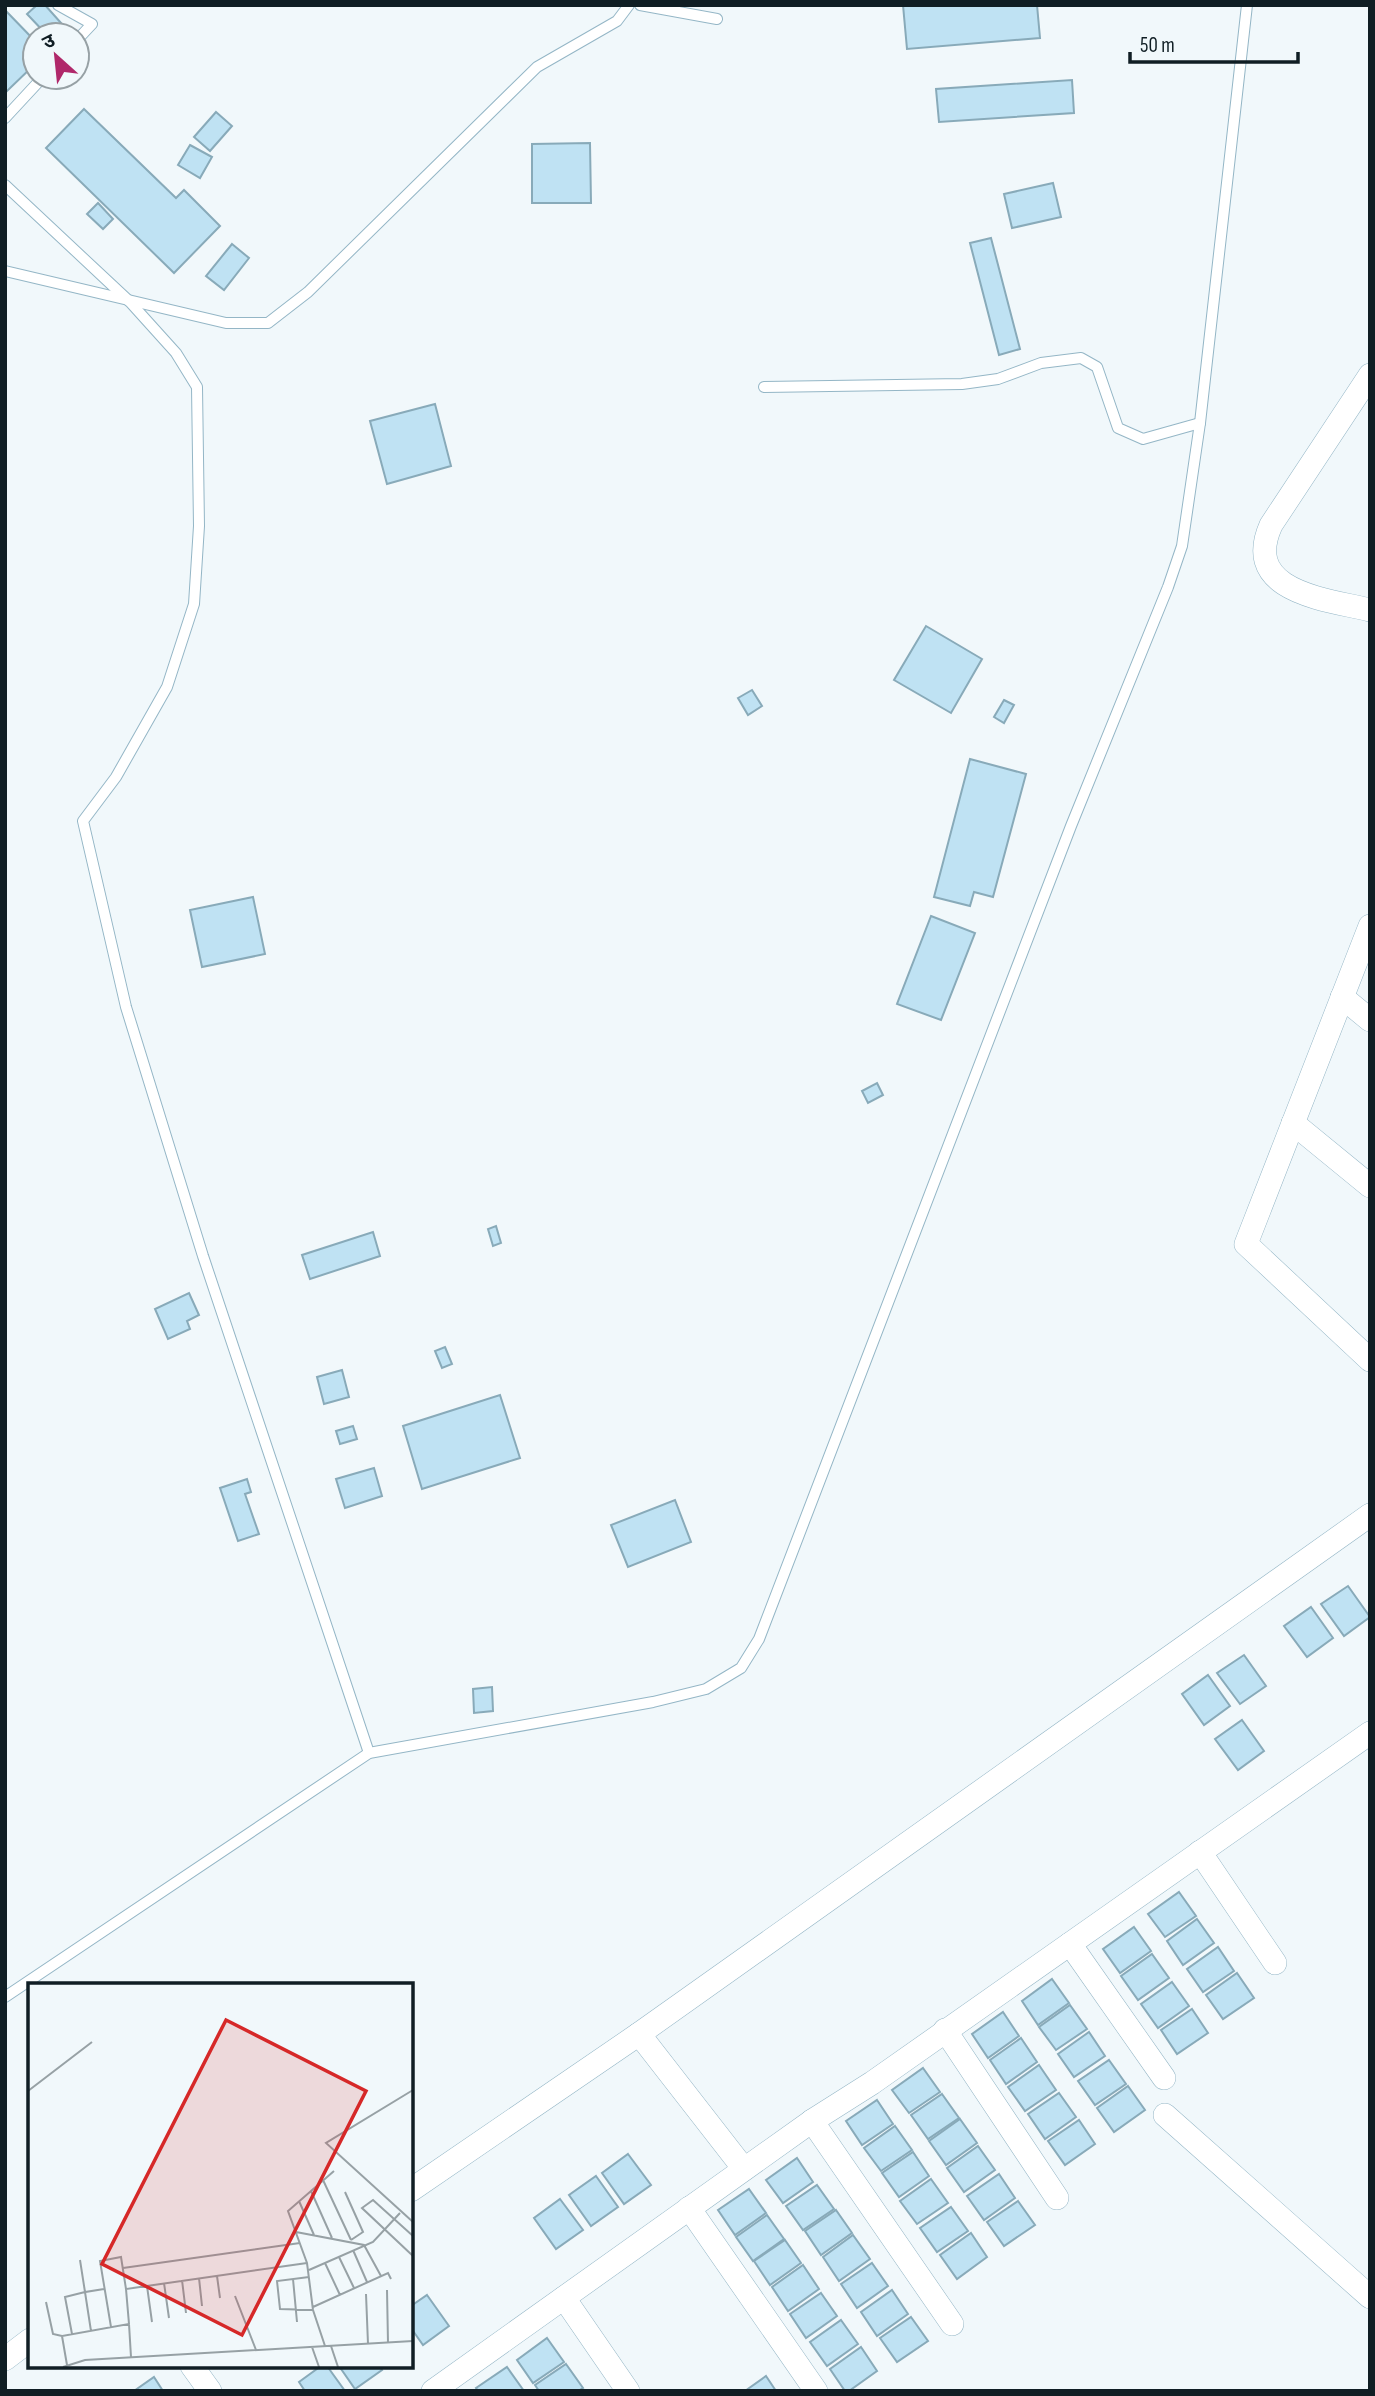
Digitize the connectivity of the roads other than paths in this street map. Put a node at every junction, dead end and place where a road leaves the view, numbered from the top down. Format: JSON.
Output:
{"nodes":[{"id":1,"x":58,"y":5,"type":"edge"},
{"id":2,"x":629,"y":5,"type":"edge"},
{"id":3,"x":640,"y":5,"type":"edge"},
{"id":4,"x":1247,"y":5,"type":"edge"},
{"id":5,"x":717,"y":19,"type":"dead end"},
{"id":6,"x":87,"y":21,"type":"edge"},
{"id":7,"x":30,"y":91,"type":"edge"},
{"id":8,"x":5,"y":118,"type":"edge"},
{"id":9,"x":5,"y":186,"type":"edge"},
{"id":10,"x":5,"y":271,"type":"edge"},
{"id":11,"x":130,"y":302,"type":"junction"},
{"id":12,"x":1370,"y":375,"type":"edge"},
{"id":13,"x":764,"y":387,"type":"dead end"},
{"id":14,"x":1200,"y":424,"type":"junction"},
{"id":15,"x":1370,"y":610,"type":"edge"},
{"id":16,"x":1370,"y":926,"type":"edge"},
{"id":17,"x":1342,"y":998,"type":"junction"},
{"id":18,"x":1370,"y":1020,"type":"edge"},
{"id":19,"x":1293,"y":1123,"type":"junction"},
{"id":20,"x":1370,"y":1185,"type":"edge"},
{"id":21,"x":1370,"y":1360,"type":"edge"},
{"id":22,"x":1370,"y":1515,"type":"edge"},
{"id":23,"x":1370,"y":1733,"type":"edge"},
{"id":24,"x":369,"y":1753,"type":"junction"},
{"id":25,"x":1200,"y":1852,"type":"junction"},
{"id":26,"x":1070,"y":1944,"type":"junction"},
{"id":27,"x":1275,"y":1963,"type":"dead end"},
{"id":28,"x":5,"y":1997,"type":"edge"},
{"id":29,"x":945,"y":2030,"type":"junction"},
{"id":30,"x":639,"y":2034,"type":"junction"},
{"id":31,"x":1164,"y":2078,"type":"dead end"},
{"id":32,"x":1165,"y":2115,"type":"dead end"},
{"id":33,"x":812,"y":2121,"type":"junction"},
{"id":34,"x":744,"y":2169,"type":"junction"},
{"id":35,"x":413,"y":2189,"type":"edge"},
{"id":36,"x":1057,"y":2198,"type":"dead end"},
{"id":37,"x":690,"y":2208,"type":"junction"},
{"id":38,"x":1370,"y":2297,"type":"edge"},
{"id":39,"x":564,"y":2298,"type":"junction"},
{"id":40,"x":952,"y":2323,"type":"dead end"},
{"id":41,"x":28,"y":2342,"type":"edge"},
{"id":42,"x":5,"y":2359,"type":"edge"},
{"id":43,"x":193,"y":2368,"type":"edge"},
{"id":44,"x":438,"y":2389,"type":"edge"},
{"id":45,"x":210,"y":2391,"type":"edge"},
{"id":46,"x":628,"y":2391,"type":"edge"},
{"id":47,"x":816,"y":2391,"type":"edge"}],
"edges":[{"from":1,"to":6,"type":"lane"},
{"from":2,"to":11,"type":"lane"},
{"from":3,"to":5,"type":"lane"},
{"from":4,"to":14,"type":"lane"},
{"from":7,"to":8,"type":"lane"},
{"from":9,"to":11,"type":"lane"},
{"from":10,"to":11,"type":"lane"},
{"from":11,"to":24,"type":"lane"},
{"from":12,"to":15,"type":"street"},
{"from":13,"to":14,"type":"lane"},
{"from":14,"to":24,"type":"lane"},
{"from":16,"to":17,"type":"street"},
{"from":17,"to":18,"type":"street"},
{"from":17,"to":19,"type":"street"},
{"from":19,"to":20,"type":"street"},
{"from":19,"to":21,"type":"street"},
{"from":22,"to":30,"type":"street"},
{"from":23,"to":25,"type":"street"},
{"from":24,"to":28,"type":"lane"},
{"from":25,"to":26,"type":"street"},
{"from":25,"to":27,"type":"street"},
{"from":26,"to":29,"type":"street"},
{"from":26,"to":31,"type":"street"},
{"from":29,"to":33,"type":"street"},
{"from":29,"to":36,"type":"street"},
{"from":30,"to":34,"type":"street"},
{"from":30,"to":35,"type":"street"},
{"from":32,"to":38,"type":"street"},
{"from":33,"to":34,"type":"street"},
{"from":33,"to":40,"type":"street"},
{"from":34,"to":37,"type":"street"},
{"from":37,"to":39,"type":"street"},
{"from":37,"to":47,"type":"street"},
{"from":39,"to":44,"type":"street"},
{"from":39,"to":46,"type":"street"},
{"from":41,"to":42,"type":"street"},
{"from":43,"to":45,"type":"street"}]}
